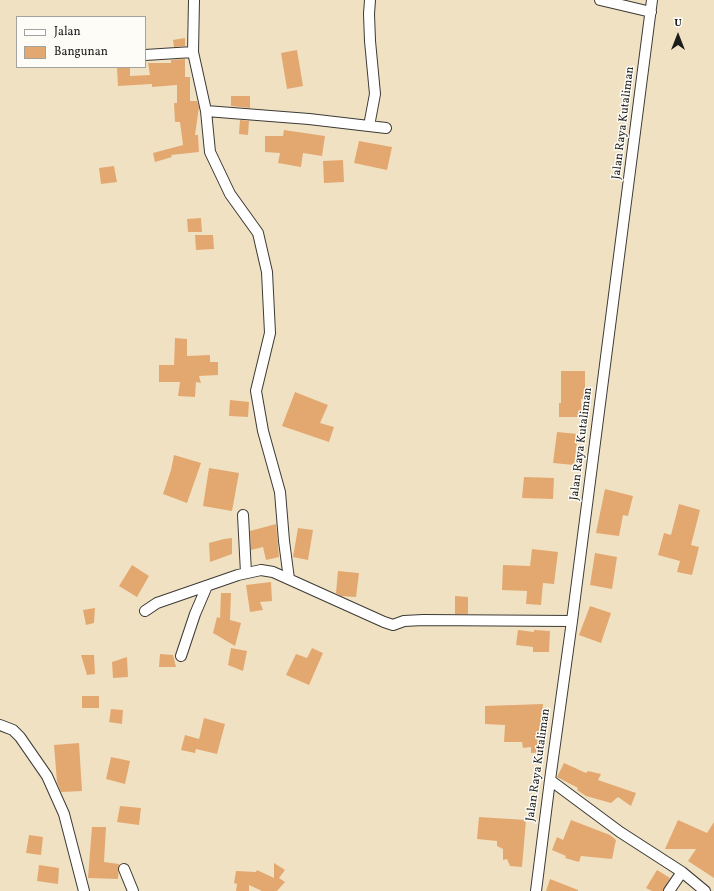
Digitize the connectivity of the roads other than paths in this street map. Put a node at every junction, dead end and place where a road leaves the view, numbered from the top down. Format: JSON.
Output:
{"nodes":[{"id":1,"x":194,"y":0,"type":"edge"},
{"id":2,"x":370,"y":0,"type":"edge"},
{"id":3,"x":600,"y":0,"type":"edge"},
{"id":4,"x":652,"y":0,"type":"edge"},
{"id":5,"x":651,"y":12,"type":"junction"},
{"id":6,"x":193,"y":52,"type":"junction"},
{"id":7,"x":146,"y":55,"type":"edge"},
{"id":8,"x":206,"y":112,"type":"junction"},
{"id":9,"x":369,"y":126,"type":"junction"},
{"id":10,"x":386,"y":128,"type":"dead end"},
{"id":11,"x":243,"y":515,"type":"dead end"},
{"id":12,"x":246,"y":573,"type":"junction"},
{"id":13,"x":289,"y":579,"type":"junction"},
{"id":14,"x":207,"y":586,"type":"junction"},
{"id":15,"x":145,"y":611,"type":"dead end"},
{"id":16,"x":572,"y":621,"type":"junction"},
{"id":17,"x":181,"y":656,"type":"dead end"},
{"id":18,"x":0,"y":725,"type":"edge"},
{"id":19,"x":550,"y":780,"type":"junction"},
{"id":20,"x":124,"y":869,"type":"dead end"},
{"id":21,"x":682,"y":872,"type":"junction"},
{"id":22,"x":84,"y":891,"type":"edge"},
{"id":23,"x":132,"y":891,"type":"edge"},
{"id":24,"x":536,"y":891,"type":"edge"},
{"id":25,"x":669,"y":891,"type":"edge"},
{"id":26,"x":705,"y":891,"type":"edge"}],
"edges":[{"from":1,"to":6,"type":"street"},
{"from":2,"to":9,"type":"street"},
{"from":3,"to":5,"type":"street"},
{"from":4,"to":5,"type":"street","name":"Jalan Raya Kutaliman"},
{"from":5,"to":16,"type":"street","name":"Jalan Raya Kutaliman"},
{"from":6,"to":7,"type":"street"},
{"from":6,"to":8,"type":"street"},
{"from":8,"to":9,"type":"street"},
{"from":8,"to":13,"type":"street"},
{"from":9,"to":10,"type":"street"},
{"from":11,"to":12,"type":"street"},
{"from":12,"to":13,"type":"street"},
{"from":12,"to":14,"type":"street"},
{"from":13,"to":16,"type":"street"},
{"from":14,"to":15,"type":"street"},
{"from":14,"to":17,"type":"street"},
{"from":16,"to":19,"type":"street","name":"Jalan Raya Kutaliman"},
{"from":18,"to":22,"type":"street"},
{"from":19,"to":21,"type":"street"},
{"from":19,"to":24,"type":"street","name":"Jalan Raya Kutaliman"},
{"from":20,"to":23,"type":"street"},
{"from":21,"to":25,"type":"street"},
{"from":21,"to":26,"type":"street"}]}
